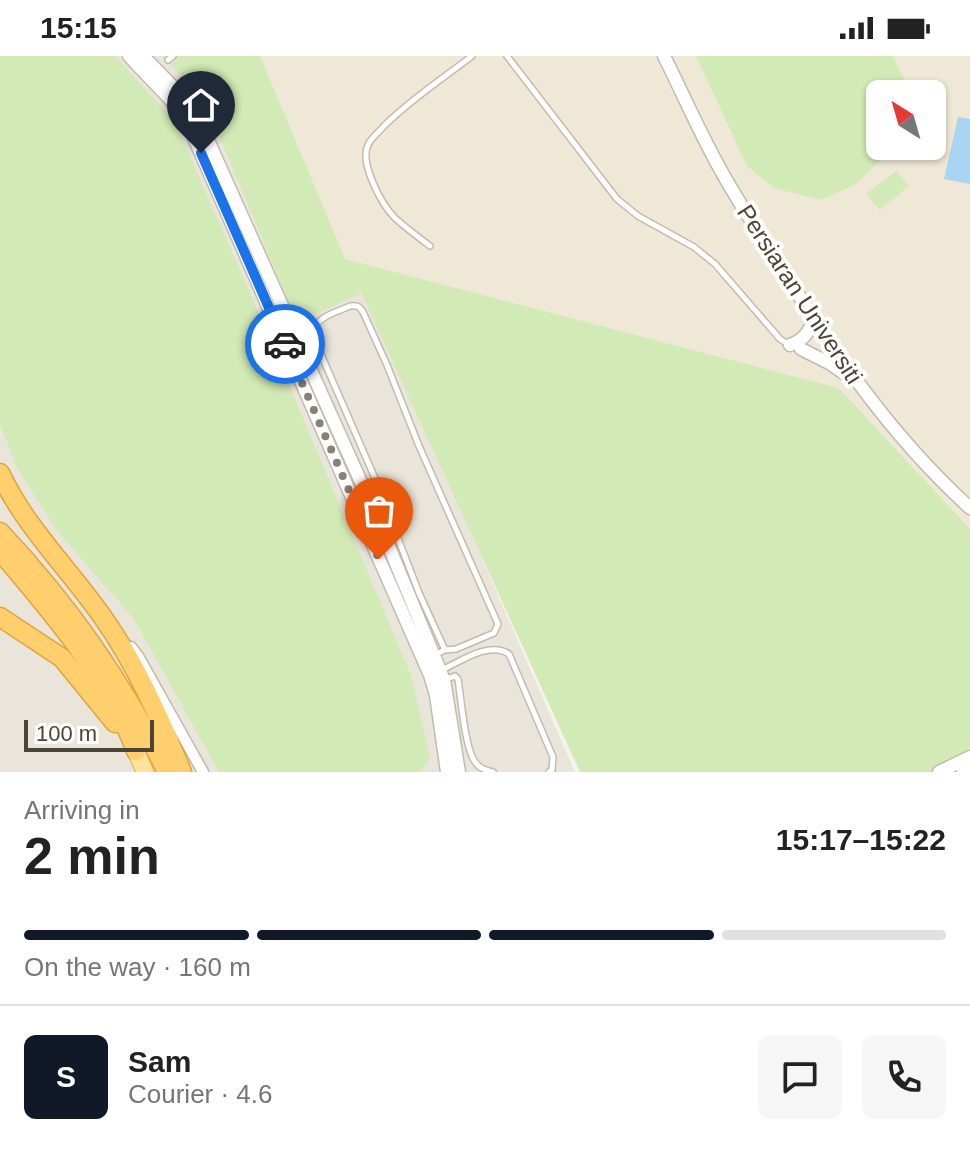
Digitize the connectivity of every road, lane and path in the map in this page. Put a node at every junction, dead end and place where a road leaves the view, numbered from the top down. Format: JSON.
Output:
{"nodes":[{"id":1,"x":129,"y":56,"type":"edge"},
{"id":2,"x":143,"y":56,"type":"edge"},
{"id":3,"x":472,"y":56,"type":"edge"},
{"id":4,"x":507,"y":56,"type":"edge"},
{"id":5,"x":664,"y":56,"type":"edge"},
{"id":6,"x":430,"y":246,"type":"dead end"},
{"id":7,"x":814,"y":320,"type":"junction"},
{"id":8,"x":796,"y":347,"type":"junction"},
{"id":9,"x":815,"y":348,"type":"dead end"},
{"id":10,"x":857,"y":382,"type":"junction"},
{"id":11,"x":354,"y":429,"type":"junction"},
{"id":12,"x":340,"y":436,"type":"junction"},
{"id":13,"x":327,"y":442,"type":"junction"},
{"id":14,"x":364,"y":454,"type":"junction"},
{"id":15,"x":351,"y":460,"type":"junction"},
{"id":16,"x":0,"y":473,"type":"edge"},
{"id":17,"x":970,"y":508,"type":"edge"},
{"id":18,"x":0,"y":532,"type":"edge"},
{"id":19,"x":0,"y":551,"type":"edge"},
{"id":20,"x":0,"y":617,"type":"edge"},
{"id":21,"x":104,"y":619,"type":"junction"},
{"id":22,"x":440,"y":653,"type":"junction"},
{"id":23,"x":437,"y":678,"type":"junction"},
{"id":24,"x":136,"y":751,"type":"junction"},
{"id":25,"x":970,"y":757,"type":"edge"},
{"id":26,"x":970,"y":768,"type":"edge"},
{"id":27,"x":453,"y":770,"type":"edge"},
{"id":28,"x":145,"y":772,"type":"edge"},
{"id":29,"x":167,"y":772,"type":"edge"},
{"id":30,"x":182,"y":772,"type":"edge"},
{"id":31,"x":203,"y":772,"type":"edge"},
{"id":32,"x":493,"y":772,"type":"edge"},
{"id":33,"x":549,"y":772,"type":"edge"},
{"id":34,"x":939,"y":772,"type":"edge"},
{"id":35,"x":963,"y":772,"type":"edge"}],
"edges":[{"from":1,"to":13,"type":"street"},
{"from":2,"to":12,"type":"street"},
{"from":3,"to":6,"type":"lane"},
{"from":4,"to":8,"type":"lane"},
{"from":5,"to":7,"type":"street","name":"Persiaran Universiti"},
{"from":7,"to":8,"type":"street"},
{"from":7,"to":10,"type":"street","name":"Persiaran Universiti"},
{"from":8,"to":9,"type":"lane"},
{"from":8,"to":10,"type":"street"},
{"from":10,"to":17,"type":"street","name":"Persiaran Universiti"},
{"from":11,"to":12,"type":"lane"},
{"from":11,"to":14,"type":"lane"},
{"from":11,"to":22,"type":"lane"},
{"from":12,"to":13,"type":"lane"},
{"from":12,"to":15,"type":"street"},
{"from":13,"to":23,"type":"street"},
{"from":14,"to":15,"type":"lane"},
{"from":14,"to":22,"type":"lane"},
{"from":15,"to":22,"type":"street"},
{"from":16,"to":21,"type":"highway"},
{"from":18,"to":29,"type":"highway"},
{"from":19,"to":24,"type":"highway"},
{"from":20,"to":24,"type":"highway"},
{"from":21,"to":30,"type":"highway"},
{"from":21,"to":31,"type":"street"},
{"from":22,"to":23,"type":"street"},
{"from":23,"to":27,"type":"street"},
{"from":23,"to":32,"type":"lane"},
{"from":23,"to":33,"type":"lane"},
{"from":24,"to":28,"type":"main road"},
{"from":25,"to":34,"type":"street"},
{"from":26,"to":35,"type":"street"}]}
